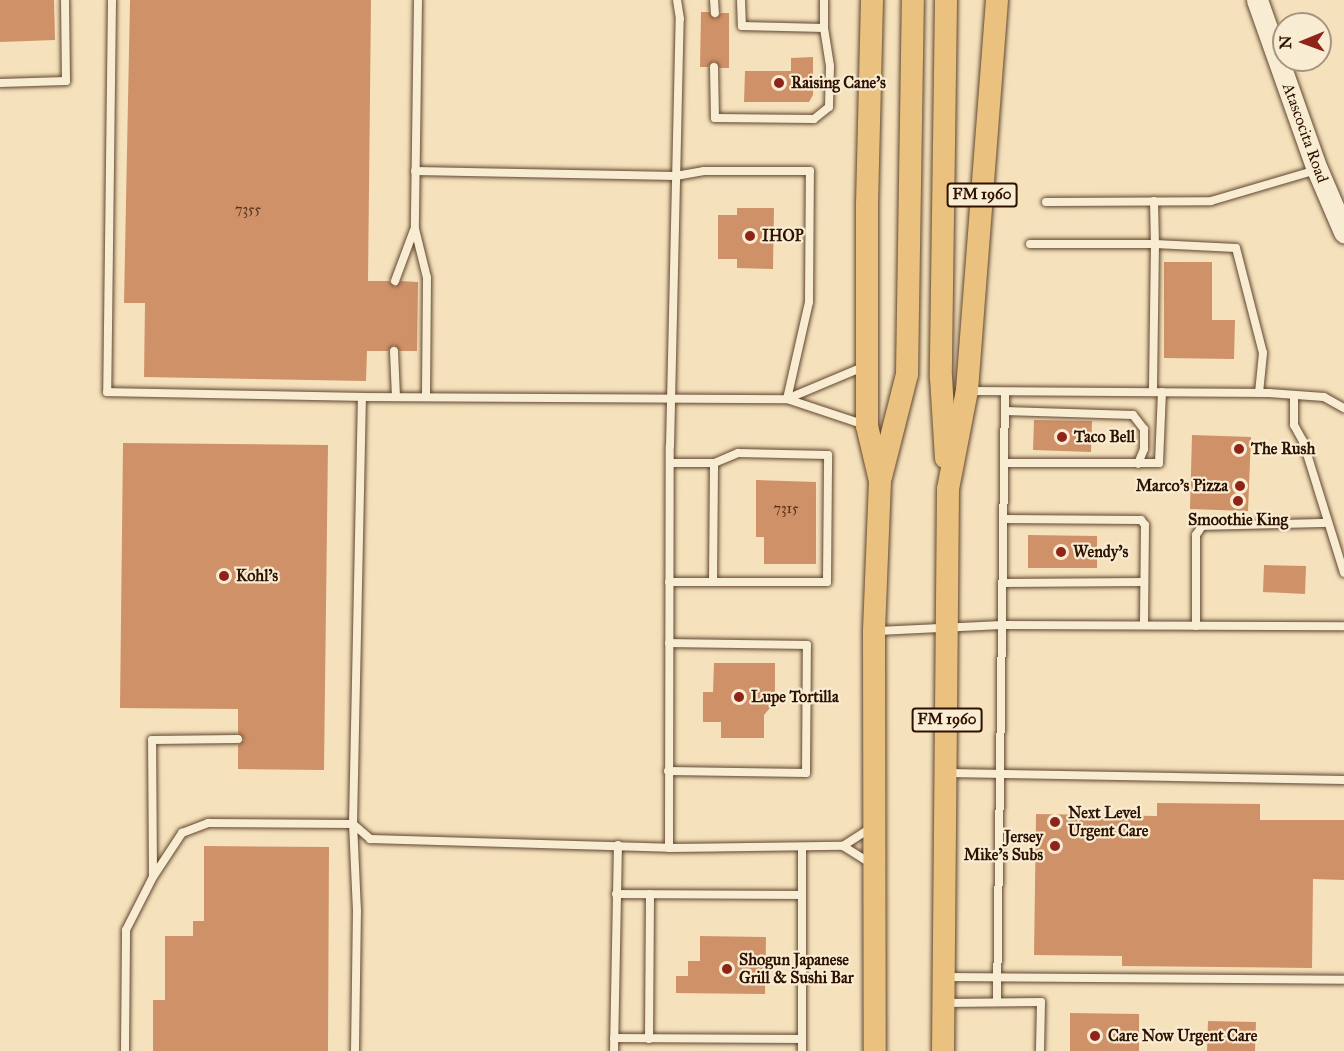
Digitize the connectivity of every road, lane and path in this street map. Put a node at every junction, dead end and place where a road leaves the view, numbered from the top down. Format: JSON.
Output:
{"nodes":[{"id":1,"x":64,"y":0,"type":"edge"},
{"id":2,"x":112,"y":0,"type":"edge"},
{"id":3,"x":418,"y":0,"type":"edge"},
{"id":4,"x":677,"y":0,"type":"edge"},
{"id":5,"x":714,"y":0,"type":"edge"},
{"id":6,"x":741,"y":0,"type":"edge"},
{"id":7,"x":824,"y":0,"type":"edge"},
{"id":8,"x":872,"y":0,"type":"edge"},
{"id":9,"x":913,"y":0,"type":"edge"},
{"id":10,"x":946,"y":0,"type":"edge"},
{"id":11,"x":997,"y":0,"type":"edge"},
{"id":12,"x":1257,"y":0,"type":"edge"},
{"id":13,"x":715,"y":13,"type":"dead end"},
{"id":14,"x":824,"y":28,"type":"junction"},
{"id":15,"x":714,"y":67,"type":"dead end"},
{"id":16,"x":0,"y":83,"type":"edge"},
{"id":17,"x":1317,"y":169,"type":"junction"},
{"id":18,"x":415,"y":171,"type":"junction"},
{"id":19,"x":675,"y":176,"type":"junction"},
{"id":20,"x":1154,"y":201,"type":"junction"},
{"id":21,"x":1046,"y":202,"type":"dead end"},
{"id":22,"x":415,"y":229,"type":"junction"},
{"id":23,"x":1344,"y":232,"type":"edge"},
{"id":24,"x":1029,"y":244,"type":"dead end"},
{"id":25,"x":1155,"y":244,"type":"junction"},
{"id":26,"x":395,"y":281,"type":"dead end"},
{"id":27,"x":394,"y":351,"type":"dead end"},
{"id":28,"x":867,"y":366,"type":"junction"},
{"id":29,"x":967,"y":390,"type":"junction"},
{"id":30,"x":1005,"y":392,"type":"junction"},
{"id":31,"x":1157,"y":392,"type":"junction"},
{"id":32,"x":1259,"y":393,"type":"junction"},
{"id":33,"x":1294,"y":395,"type":"junction"},
{"id":34,"x":396,"y":396,"type":"junction"},
{"id":35,"x":426,"y":396,"type":"junction"},
{"id":36,"x":671,"y":396,"type":"junction"},
{"id":37,"x":362,"y":397,"type":"junction"},
{"id":38,"x":787,"y":399,"type":"junction"},
{"id":39,"x":1344,"y":408,"type":"edge"},
{"id":40,"x":1005,"y":411,"type":"junction"},
{"id":41,"x":867,"y":426,"type":"junction"},
{"id":42,"x":670,"y":463,"type":"junction"},
{"id":43,"x":714,"y":463,"type":"junction"},
{"id":44,"x":1004,"y":463,"type":"junction"},
{"id":45,"x":1138,"y":464,"type":"junction"},
{"id":46,"x":880,"y":482,"type":"junction"},
{"id":47,"x":948,"y":489,"type":"junction"},
{"id":48,"x":1004,"y":519,"type":"junction"},
{"id":49,"x":1328,"y":523,"type":"junction"},
{"id":50,"x":1344,"y":573,"type":"edge"},
{"id":51,"x":669,"y":582,"type":"junction"},
{"id":52,"x":713,"y":582,"type":"junction"},
{"id":53,"x":1144,"y":582,"type":"junction"},
{"id":54,"x":1003,"y":583,"type":"junction"},
{"id":55,"x":1002,"y":625,"type":"junction"},
{"id":56,"x":1144,"y":625,"type":"junction"},
{"id":57,"x":1196,"y":626,"type":"junction"},
{"id":58,"x":1344,"y":626,"type":"edge"},
{"id":59,"x":946,"y":627,"type":"junction"},
{"id":60,"x":874,"y":631,"type":"junction"},
{"id":61,"x":669,"y":643,"type":"junction"},
{"id":62,"x":238,"y":739,"type":"dead end"},
{"id":63,"x":668,"y":771,"type":"junction"},
{"id":64,"x":948,"y":773,"type":"junction"},
{"id":65,"x":1000,"y":773,"type":"junction"},
{"id":66,"x":1344,"y":780,"type":"edge"},
{"id":67,"x":353,"y":824,"type":"junction"},
{"id":68,"x":874,"y":825,"type":"junction"},
{"id":69,"x":618,"y":845,"type":"junction"},
{"id":70,"x":843,"y":846,"type":"junction"},
{"id":71,"x":802,"y":847,"type":"junction"},
{"id":72,"x":669,"y":848,"type":"junction"},
{"id":73,"x":873,"y":865,"type":"junction"},
{"id":74,"x":153,"y":877,"type":"junction"},
{"id":75,"x":616,"y":894,"type":"junction"},
{"id":76,"x":650,"y":894,"type":"junction"},
{"id":77,"x":802,"y":895,"type":"junction"},
{"id":78,"x":998,"y":976,"type":"junction"},
{"id":79,"x":946,"y":978,"type":"junction"},
{"id":80,"x":1344,"y":980,"type":"edge"},
{"id":81,"x":997,"y":1002,"type":"junction"},
{"id":82,"x":945,"y":1003,"type":"junction"},
{"id":83,"x":614,"y":1038,"type":"junction"},
{"id":84,"x":649,"y":1039,"type":"junction"},
{"id":85,"x":801,"y":1039,"type":"junction"},
{"id":86,"x":125,"y":1051,"type":"edge"},
{"id":87,"x":355,"y":1051,"type":"edge"},
{"id":88,"x":614,"y":1051,"type":"edge"},
{"id":89,"x":802,"y":1051,"type":"edge"},
{"id":90,"x":875,"y":1051,"type":"edge"},
{"id":91,"x":944,"y":1051,"type":"edge"},
{"id":92,"x":1040,"y":1051,"type":"edge"}],
"edges":[{"from":1,"to":16,"type":"lane"},
{"from":2,"to":37,"type":"lane"},
{"from":3,"to":18,"type":"lane"},
{"from":4,"to":19,"type":"lane"},
{"from":5,"to":13,"type":"lane"},
{"from":6,"to":14,"type":"lane"},
{"from":7,"to":14,"type":"lane"},
{"from":8,"to":28,"type":"main road"},
{"from":9,"to":46,"type":"main road"},
{"from":10,"to":47,"type":"main road"},
{"from":11,"to":29,"type":"main road","name":"FM 1960","number":"FM 1960"},
{"from":12,"to":17,"type":"main road","name":"Atascocita Road"},
{"from":14,"to":15,"type":"lane"},
{"from":17,"to":20,"type":"lane"},
{"from":17,"to":23,"type":"main road","name":"Atascocita Road"},
{"from":18,"to":19,"type":"lane"},
{"from":18,"to":22,"type":"lane"},
{"from":19,"to":36,"type":"lane"},
{"from":19,"to":38,"type":"lane"},
{"from":20,"to":21,"type":"lane"},
{"from":20,"to":25,"type":"lane"},
{"from":22,"to":26,"type":"lane"},
{"from":22,"to":35,"type":"lane"},
{"from":24,"to":25,"type":"lane"},
{"from":25,"to":31,"type":"lane"},
{"from":25,"to":32,"type":"lane"},
{"from":27,"to":34,"type":"lane"},
{"from":28,"to":38,"type":"lane"},
{"from":28,"to":41,"type":"main road"},
{"from":29,"to":30,"type":"lane"},
{"from":29,"to":47,"type":"main road","name":"FM 1960","number":"FM 1960"},
{"from":30,"to":31,"type":"lane"},
{"from":30,"to":40,"type":"lane"},
{"from":31,"to":32,"type":"lane"},
{"from":31,"to":45,"type":"lane"},
{"from":32,"to":33,"type":"lane"},
{"from":33,"to":39,"type":"lane"},
{"from":33,"to":49,"type":"lane"},
{"from":34,"to":35,"type":"lane"},
{"from":34,"to":37,"type":"lane"},
{"from":35,"to":36,"type":"lane"},
{"from":36,"to":38,"type":"lane"},
{"from":36,"to":42,"type":"lane"},
{"from":37,"to":67,"type":"lane"},
{"from":38,"to":41,"type":"lane"},
{"from":40,"to":44,"type":"lane"},
{"from":40,"to":45,"type":"lane"},
{"from":41,"to":46,"type":"main road"},
{"from":42,"to":43,"type":"lane"},
{"from":42,"to":51,"type":"lane"},
{"from":43,"to":52,"type":"lane"},
{"from":43,"to":52,"type":"lane"},
{"from":44,"to":45,"type":"lane"},
{"from":44,"to":48,"type":"lane"},
{"from":46,"to":60,"type":"main road"},
{"from":47,"to":59,"type":"main road","name":"FM 1960","number":"FM 1960"},
{"from":48,"to":53,"type":"lane"},
{"from":48,"to":54,"type":"lane"},
{"from":49,"to":50,"type":"lane"},
{"from":49,"to":57,"type":"lane"},
{"from":51,"to":52,"type":"lane"},
{"from":51,"to":61,"type":"lane"},
{"from":53,"to":54,"type":"lane"},
{"from":53,"to":56,"type":"lane"},
{"from":54,"to":55,"type":"lane"},
{"from":55,"to":56,"type":"lane"},
{"from":55,"to":59,"type":"lane"},
{"from":55,"to":65,"type":"lane"},
{"from":56,"to":57,"type":"lane"},
{"from":57,"to":58,"type":"lane"},
{"from":59,"to":60,"type":"lane"},
{"from":59,"to":64,"type":"main road","name":"FM 1960","number":"FM 1960"},
{"from":60,"to":68,"type":"main road"},
{"from":61,"to":63,"type":"lane"},
{"from":61,"to":63,"type":"lane"},
{"from":62,"to":74,"type":"lane"},
{"from":63,"to":72,"type":"lane"},
{"from":64,"to":65,"type":"lane"},
{"from":64,"to":79,"type":"main road","name":"FM 1960","number":"FM 1960"},
{"from":65,"to":66,"type":"lane"},
{"from":65,"to":78,"type":"lane"},
{"from":67,"to":69,"type":"lane"},
{"from":67,"to":74,"type":"lane"},
{"from":67,"to":87,"type":"lane"},
{"from":68,"to":70,"type":"lane"},
{"from":68,"to":73,"type":"main road"},
{"from":69,"to":72,"type":"lane"},
{"from":69,"to":75,"type":"lane"},
{"from":70,"to":71,"type":"lane"},
{"from":70,"to":73,"type":"lane"},
{"from":71,"to":72,"type":"lane"},
{"from":71,"to":77,"type":"lane"},
{"from":73,"to":90,"type":"main road"},
{"from":74,"to":86,"type":"lane"},
{"from":75,"to":76,"type":"lane"},
{"from":75,"to":83,"type":"lane"},
{"from":76,"to":77,"type":"lane"},
{"from":76,"to":84,"type":"lane"},
{"from":77,"to":85,"type":"lane"},
{"from":78,"to":79,"type":"lane"},
{"from":78,"to":80,"type":"lane"},
{"from":78,"to":81,"type":"lane"},
{"from":79,"to":82,"type":"main road","name":"FM 1960","number":"FM 1960"},
{"from":81,"to":82,"type":"lane"},
{"from":81,"to":92,"type":"lane"},
{"from":82,"to":91,"type":"main road","name":"FM 1960","number":"FM 1960"},
{"from":83,"to":84,"type":"lane"},
{"from":83,"to":88,"type":"lane"},
{"from":84,"to":85,"type":"lane"},
{"from":85,"to":89,"type":"lane"}]}
